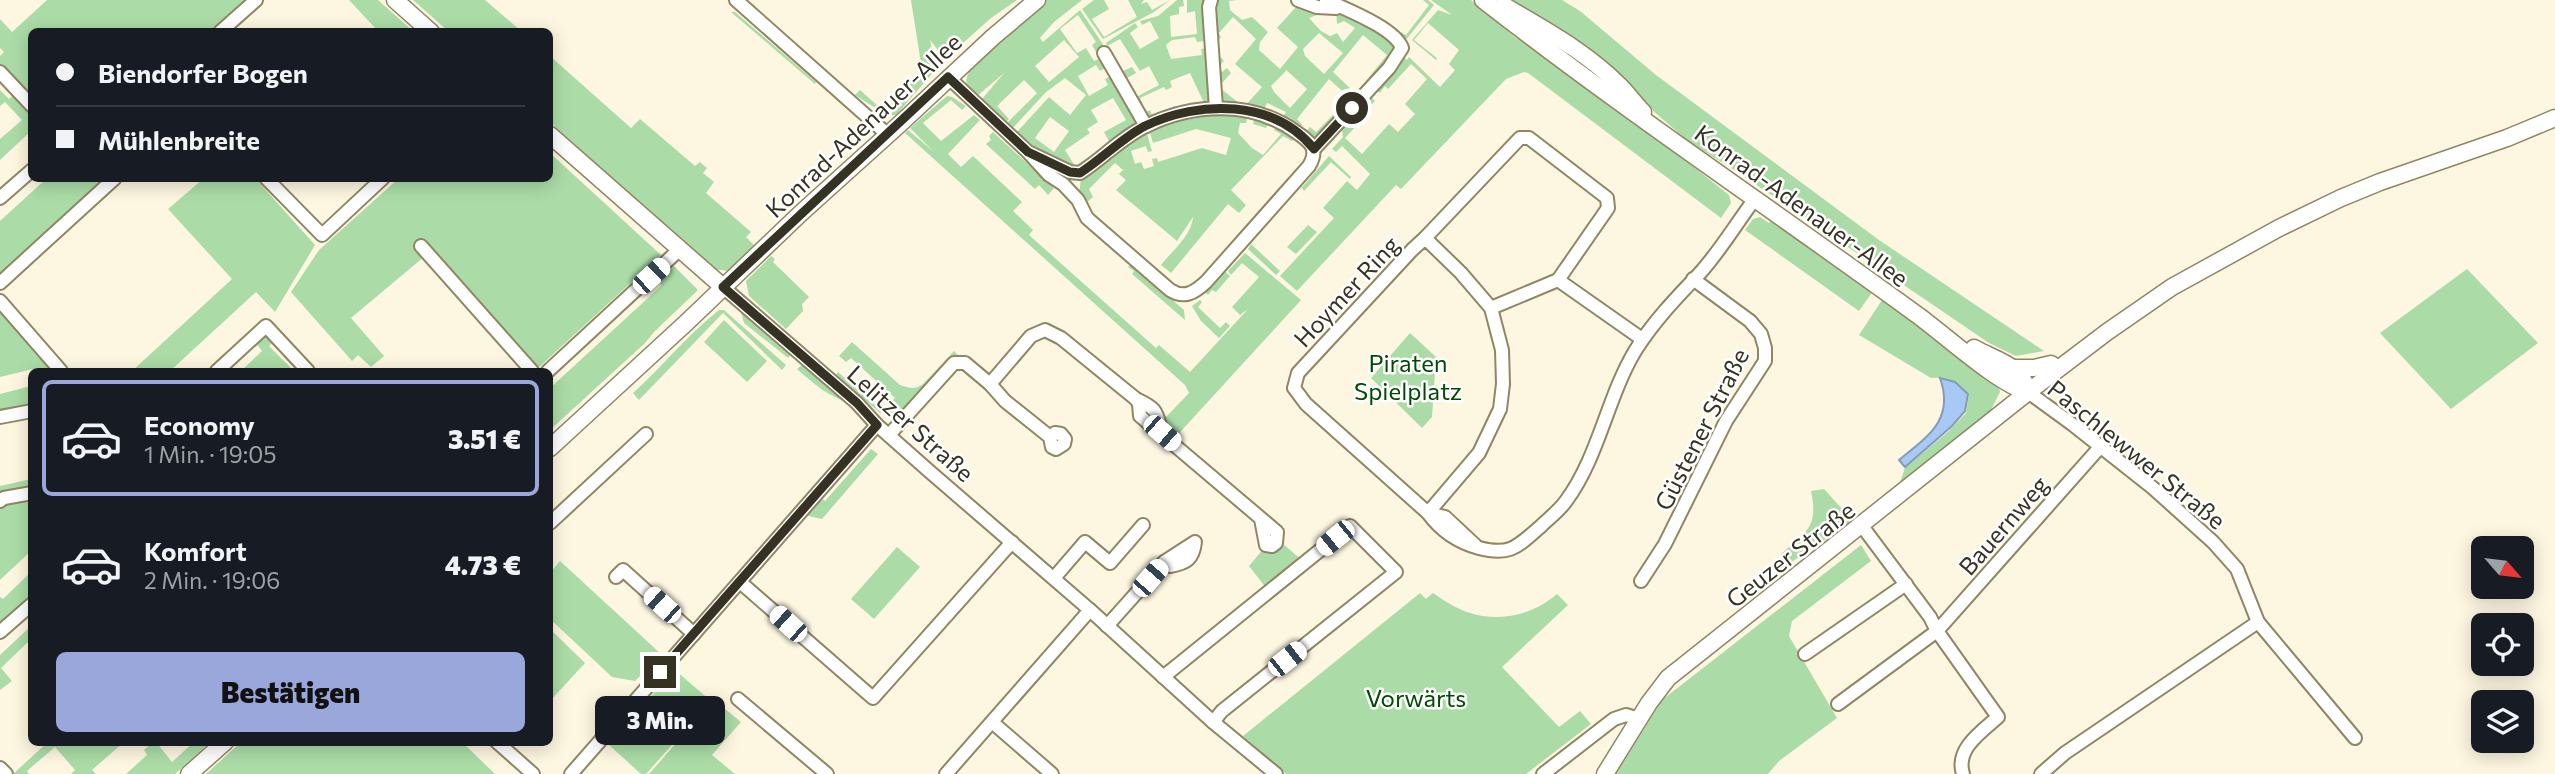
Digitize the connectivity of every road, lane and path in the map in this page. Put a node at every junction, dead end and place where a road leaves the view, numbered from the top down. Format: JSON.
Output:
{"nodes":[{"id":1,"x":256,"y":0,"type":"edge"},
{"id":2,"x":395,"y":0,"type":"edge"},
{"id":3,"x":736,"y":0,"type":"edge"},
{"id":4,"x":1037,"y":0,"type":"edge"},
{"id":5,"x":1211,"y":0,"type":"edge"},
{"id":6,"x":1298,"y":0,"type":"edge"},
{"id":7,"x":1326,"y":0,"type":"edge"},
{"id":8,"x":1483,"y":0,"type":"edge"},
{"id":9,"x":1494,"y":0,"type":"edge"},
{"id":10,"x":1347,"y":10,"type":"junction"},
{"id":11,"x":224,"y":28,"type":"edge"},
{"id":12,"x":426,"y":28,"type":"edge"},
{"id":13,"x":1104,"y":53,"type":"dead end"},
{"id":14,"x":0,"y":72,"type":"edge"},
{"id":15,"x":948,"y":77,"type":"junction"},
{"id":16,"x":28,"y":102,"type":"edge"},
{"id":17,"x":1216,"y":108,"type":"junction"},
{"id":18,"x":2555,"y":118,"type":"edge"},
{"id":19,"x":1146,"y":126,"type":"junction"},
{"id":20,"x":1661,"y":132,"type":"junction"},
{"id":21,"x":888,"y":135,"type":"junction"},
{"id":22,"x":553,"y":138,"type":"edge"},
{"id":23,"x":1314,"y":149,"type":"junction"},
{"id":24,"x":1087,"y":169,"type":"junction"},
{"id":25,"x":28,"y":174,"type":"edge"},
{"id":26,"x":1069,"y":179,"type":"junction"},
{"id":27,"x":110,"y":182,"type":"edge"},
{"id":28,"x":270,"y":182,"type":"edge"},
{"id":29,"x":379,"y":182,"type":"edge"},
{"id":30,"x":0,"y":198,"type":"edge"},
{"id":31,"x":1078,"y":200,"type":"junction"},
{"id":32,"x":1754,"y":200,"type":"junction"},
{"id":33,"x":1425,"y":238,"type":"junction"},
{"id":34,"x":421,"y":246,"type":"dead end"},
{"id":35,"x":680,"y":249,"type":"junction"},
{"id":36,"x":1693,"y":279,"type":"junction"},
{"id":37,"x":1558,"y":280,"type":"junction"},
{"id":38,"x":0,"y":283,"type":"edge"},
{"id":39,"x":723,"y":287,"type":"junction"},
{"id":40,"x":1,"y":303,"type":"edge"},
{"id":41,"x":1491,"y":308,"type":"junction"},
{"id":42,"x":1916,"y":314,"type":"junction"},
{"id":43,"x":1643,"y":339,"type":"junction"},
{"id":44,"x":58,"y":368,"type":"edge"},
{"id":45,"x":220,"y":368,"type":"edge"},
{"id":46,"x":305,"y":368,"type":"edge"},
{"id":47,"x":530,"y":368,"type":"edge"},
{"id":48,"x":551,"y":368,"type":"edge"},
{"id":49,"x":2015,"y":368,"type":"junction"},
{"id":50,"x":2058,"y":369,"type":"junction"},
{"id":51,"x":990,"y":384,"type":"junction"},
{"id":52,"x":2028,"y":393,"type":"junction"},
{"id":53,"x":28,"y":412,"type":"edge"},
{"id":54,"x":0,"y":417,"type":"edge"},
{"id":55,"x":877,"y":425,"type":"junction"},
{"id":56,"x":646,"y":434,"type":"dead end"},
{"id":57,"x":889,"y":435,"type":"junction"},
{"id":58,"x":1050,"y":437,"type":"dead end"},
{"id":59,"x":553,"y":445,"type":"edge"},
{"id":60,"x":2101,"y":446,"type":"junction"},
{"id":61,"x":28,"y":494,"type":"edge"},
{"id":62,"x":0,"y":501,"type":"edge"},
{"id":63,"x":1428,"y":513,"type":"junction"},
{"id":64,"x":1261,"y":519,"type":"dead end"},
{"id":65,"x":553,"y":520,"type":"edge"},
{"id":66,"x":1143,"y":526,"type":"dead end"},
{"id":67,"x":1862,"y":526,"type":"junction"},
{"id":68,"x":1012,"y":542,"type":"junction"},
{"id":69,"x":1164,"y":562,"type":"dead end"},
{"id":70,"x":616,"y":577,"type":"dead end"},
{"id":71,"x":1054,"y":578,"type":"junction"},
{"id":72,"x":1641,"y":581,"type":"dead end"},
{"id":73,"x":740,"y":582,"type":"junction"},
{"id":74,"x":1906,"y":584,"type":"junction"},
{"id":75,"x":28,"y":608,"type":"edge"},
{"id":76,"x":1090,"y":610,"type":"junction"},
{"id":77,"x":2259,"y":622,"type":"junction"},
{"id":78,"x":1107,"y":626,"type":"junction"},
{"id":79,"x":1937,"y":631,"type":"junction"},
{"id":80,"x":0,"y":632,"type":"edge"},
{"id":81,"x":694,"y":634,"type":"junction"},
{"id":82,"x":1805,"y":654,"type":"dead end"},
{"id":83,"x":1163,"y":677,"type":"junction"},
{"id":84,"x":738,"y":699,"type":"dead end"},
{"id":85,"x":1838,"y":704,"type":"dead end"},
{"id":86,"x":1639,"y":719,"type":"junction"},
{"id":87,"x":992,"y":722,"type":"junction"},
{"id":88,"x":1213,"y":722,"type":"junction"},
{"id":89,"x":2355,"y":738,"type":"dead end"},
{"id":90,"x":220,"y":746,"type":"edge"},
{"id":91,"x":502,"y":746,"type":"edge"},
{"id":92,"x":189,"y":774,"type":"edge"},
{"id":93,"x":533,"y":774,"type":"edge"},
{"id":94,"x":570,"y":774,"type":"edge"},
{"id":95,"x":827,"y":774,"type":"edge"},
{"id":96,"x":946,"y":774,"type":"edge"},
{"id":97,"x":1052,"y":774,"type":"edge"},
{"id":98,"x":1276,"y":774,"type":"edge"},
{"id":99,"x":1543,"y":774,"type":"edge"},
{"id":100,"x":1605,"y":774,"type":"edge"},
{"id":101,"x":1963,"y":774,"type":"edge"},
{"id":102,"x":2041,"y":774,"type":"edge"}],
"edges":[{"from":1,"to":11,"type":"street"},
{"from":2,"to":12,"type":"main road"},
{"from":3,"to":21,"type":"street"},
{"from":4,"to":15,"type":"main road","name":"Konrad-Adenauer-Allee"},
{"from":5,"to":17,"type":"street"},
{"from":6,"to":10,"type":"street"},
{"from":7,"to":10,"type":"street"},
{"from":8,"to":20,"type":"main road","name":"Konrad-Adenauer-Allee"},
{"from":9,"to":20,"type":"main road","name":"Konrad-Adenauer-Allee"},
{"from":10,"to":23,"type":"street"},
{"from":13,"to":19,"type":"street"},
{"from":14,"to":16,"type":"street"},
{"from":15,"to":21,"type":"main road","name":"Konrad-Adenauer-Allee"},
{"from":15,"to":26,"type":"street"},
{"from":17,"to":19,"type":"street"},
{"from":17,"to":23,"type":"street"},
{"from":18,"to":50,"type":"main road","name":"Geuzer Straße"},
{"from":19,"to":24,"type":"street"},
{"from":20,"to":32,"type":"main road","name":"Konrad-Adenauer-Allee"},
{"from":21,"to":39,"type":"main road","name":"Konrad-Adenauer-Allee"},
{"from":22,"to":35,"type":"main road","name":"Lelitzer Straße"},
{"from":23,"to":31,"type":"street"},
{"from":24,"to":26,"type":"street"},
{"from":24,"to":31,"type":"street"},
{"from":25,"to":30,"type":"street"},
{"from":26,"to":31,"type":"street"},
{"from":27,"to":38,"type":"street"},
{"from":28,"to":29,"type":"street"},
{"from":32,"to":36,"type":"street"},
{"from":32,"to":42,"type":"main road","name":"Konrad-Adenauer-Allee"},
{"from":33,"to":37,"type":"street"},
{"from":33,"to":41,"type":"street","name":"Hoymer Ring"},
{"from":33,"to":63,"type":"street","name":"Hoymer Ring"},
{"from":34,"to":47,"type":"street"},
{"from":35,"to":39,"type":"main road","name":"Lelitzer Straße"},
{"from":35,"to":48,"type":"street"},
{"from":36,"to":43,"type":"street"},
{"from":36,"to":72,"type":"street","name":"Güstener Straße"},
{"from":37,"to":41,"type":"street"},
{"from":37,"to":43,"type":"street"},
{"from":39,"to":55,"type":"street","name":"Lelitzer Straße"},
{"from":39,"to":59,"type":"main road","name":"Konrad-Adenauer-Allee"},
{"from":40,"to":44,"type":"street"},
{"from":41,"to":63,"type":"street","name":"Hoymer Ring"},
{"from":42,"to":49,"type":"main road","name":"Konrad-Adenauer-Allee"},
{"from":42,"to":52,"type":"main road","name":"Konrad-Adenauer-Allee"},
{"from":43,"to":63,"type":"street"},
{"from":45,"to":46,"type":"street"},
{"from":49,"to":50,"type":"main road"},
{"from":49,"to":52,"type":"main road"},
{"from":50,"to":52,"type":"main road","name":"Geuzer Straße"},
{"from":51,"to":57,"type":"street"},
{"from":51,"to":58,"type":"street"},
{"from":51,"to":64,"type":"street"},
{"from":52,"to":60,"type":"street","name":"Paschlewwer Straße"},
{"from":52,"to":67,"type":"main road","name":"Geuzer Straße"},
{"from":53,"to":54,"type":"street"},
{"from":55,"to":57,"type":"street","name":"Lelitzer Straße"},
{"from":55,"to":73,"type":"street"},
{"from":56,"to":65,"type":"street"},
{"from":57,"to":68,"type":"street","name":"Lelitzer Straße"},
{"from":60,"to":77,"type":"street","name":"Paschlewwer Straße"},
{"from":60,"to":79,"type":"street","name":"Bauernweg"},
{"from":61,"to":62,"type":"street"},
{"from":66,"to":71,"type":"street"},
{"from":67,"to":74,"type":"street"},
{"from":67,"to":86,"type":"main road","name":"Geuzer Straße"},
{"from":68,"to":71,"type":"street","name":"Lelitzer Straße"},
{"from":68,"to":73,"type":"street"},
{"from":69,"to":78,"type":"street"},
{"from":70,"to":81,"type":"street"},
{"from":71,"to":76,"type":"street","name":"Lelitzer Straße"},
{"from":73,"to":81,"type":"street"},
{"from":74,"to":79,"type":"street"},
{"from":74,"to":82,"type":"street"},
{"from":75,"to":80,"type":"street"},
{"from":76,"to":78,"type":"street","name":"Lelitzer Straße"},
{"from":76,"to":87,"type":"street"},
{"from":77,"to":89,"type":"street","name":"Paschlewwer Straße"},
{"from":77,"to":102,"type":"street"},
{"from":78,"to":83,"type":"street","name":"Lelitzer Straße"},
{"from":79,"to":85,"type":"street"},
{"from":79,"to":101,"type":"street"},
{"from":81,"to":94,"type":"street"},
{"from":83,"to":88,"type":"street","name":"Lelitzer Straße"},
{"from":83,"to":88,"type":"street"},
{"from":84,"to":95,"type":"street"},
{"from":86,"to":99,"type":"street"},
{"from":86,"to":100,"type":"main road","name":"Geuzer Straße"},
{"from":87,"to":96,"type":"street"},
{"from":87,"to":97,"type":"street"},
{"from":88,"to":98,"type":"street","name":"Lelitzer Straße"},
{"from":90,"to":92,"type":"main road"},
{"from":91,"to":93,"type":"street"}]}
